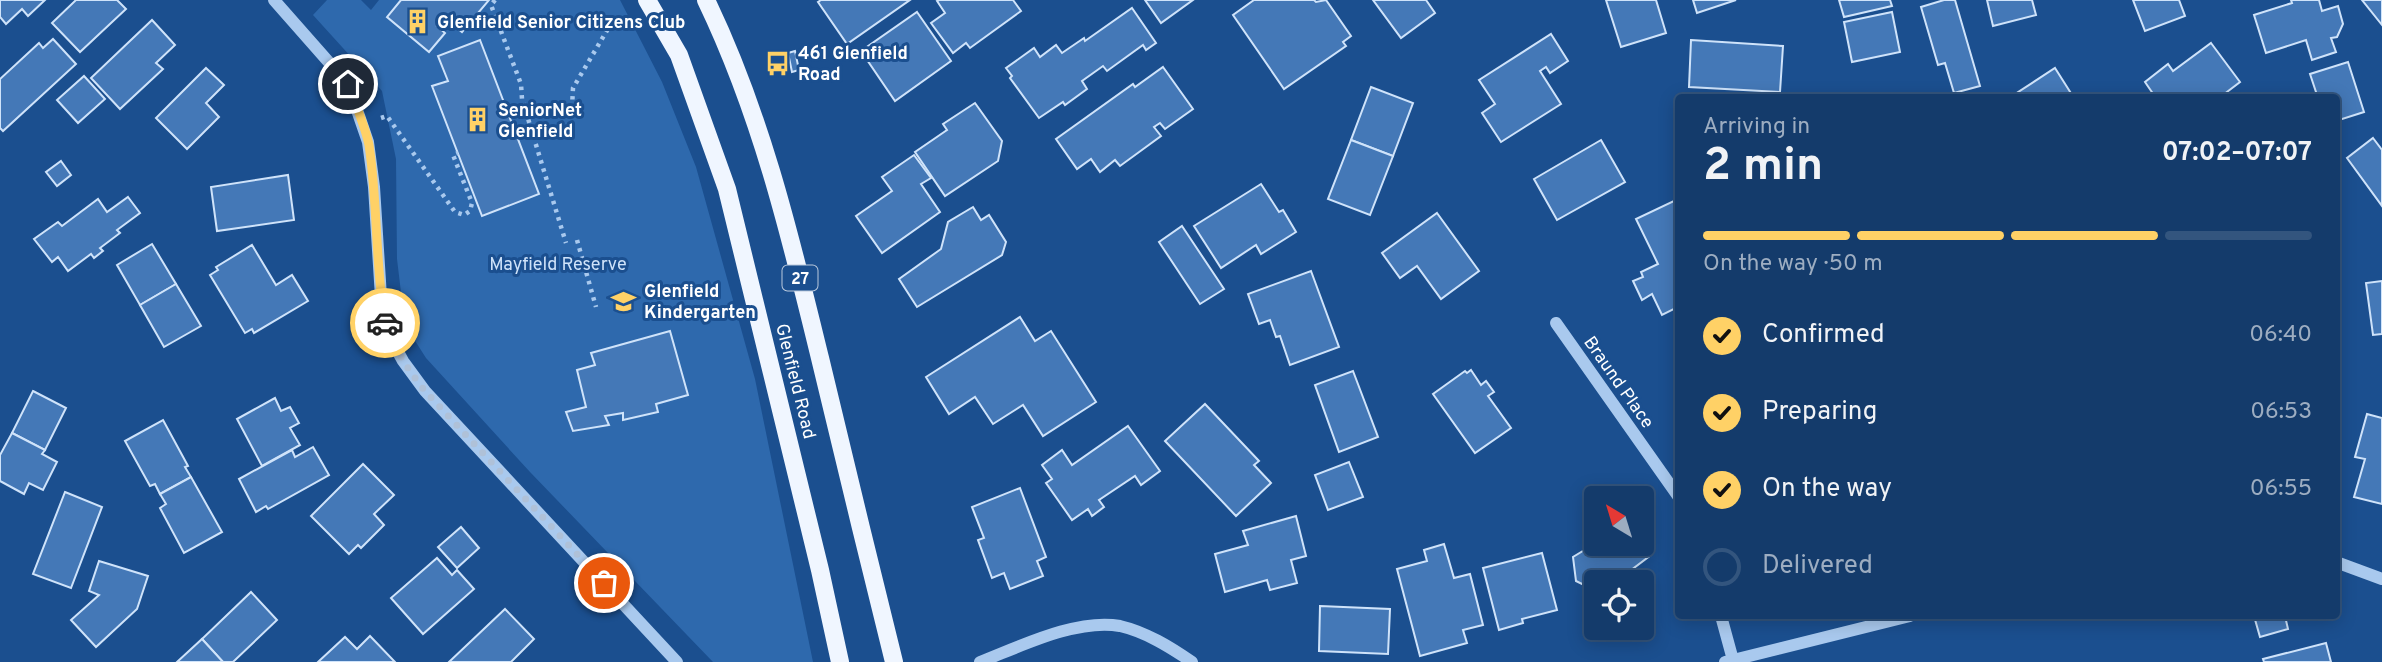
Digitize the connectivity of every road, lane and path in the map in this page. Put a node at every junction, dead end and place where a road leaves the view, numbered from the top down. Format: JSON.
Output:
{"nodes":[{"id":1,"x":274,"y":0,"type":"edge"},
{"id":2,"x":495,"y":0,"type":"edge"},
{"id":3,"x":647,"y":0,"type":"edge"},
{"id":4,"x":706,"y":0,"type":"edge"},
{"id":5,"x":609,"y":27,"type":"dead end"},
{"id":6,"x":572,"y":108,"type":"dead end"},
{"id":7,"x":362,"y":125,"type":"junction"},
{"id":8,"x":458,"y":153,"type":"dead end"},
{"id":9,"x":577,"y":240,"type":"dead end"},
{"id":10,"x":566,"y":243,"type":"dead end"},
{"id":11,"x":596,"y":307,"type":"dead end"},
{"id":12,"x":1556,"y":323,"type":"dead end"},
{"id":13,"x":1675,"y":492,"type":"edge"},
{"id":14,"x":2340,"y":563,"type":"edge"},
{"id":15,"x":2382,"y":579,"type":"edge"},
{"id":16,"x":1722,"y":619,"type":"edge"},
{"id":17,"x":1898,"y":619,"type":"edge"},
{"id":18,"x":1729,"y":661,"type":"edge"},
{"id":19,"x":677,"y":662,"type":"edge"},
{"id":20,"x":840,"y":662,"type":"edge"},
{"id":21,"x":894,"y":662,"type":"edge"},
{"id":22,"x":980,"y":662,"type":"edge"},
{"id":23,"x":1192,"y":662,"type":"edge"}],
"edges":[{"from":1,"to":7,"type":"street"},
{"from":2,"to":10,"type":"path"},
{"from":3,"to":20,"type":"main road","name":"Glenfield Road"},
{"from":4,"to":21,"type":"main road","name":"Glenfield Road","number":"27"},
{"from":5,"to":6,"type":"path"},
{"from":7,"to":8,"type":"path"},
{"from":7,"to":19,"type":"street"},
{"from":9,"to":11,"type":"path"},
{"from":12,"to":13,"type":"street","name":"Braund Place"},
{"from":14,"to":15,"type":"street"},
{"from":16,"to":18,"type":"street"},
{"from":17,"to":18,"type":"street"},
{"from":22,"to":23,"type":"street"}]}
